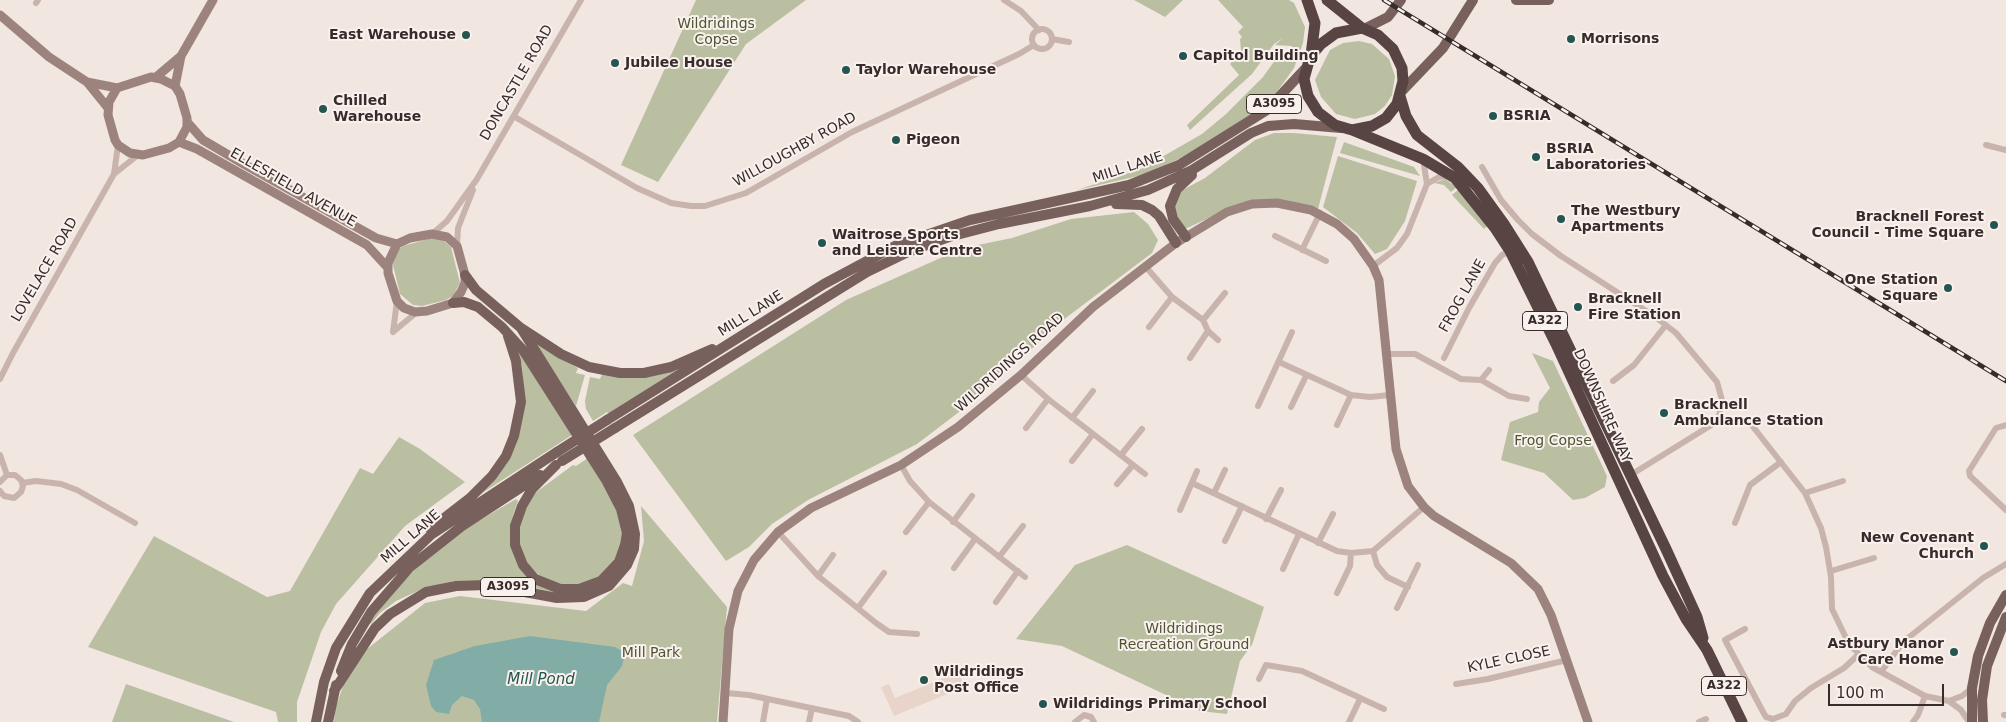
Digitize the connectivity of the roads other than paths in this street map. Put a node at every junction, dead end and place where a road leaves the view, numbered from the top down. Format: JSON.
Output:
{"nodes":[{"id":1,"x":213,"y":0,"type":"edge"},
{"id":2,"x":581,"y":0,"type":"edge"},
{"id":3,"x":1004,"y":0,"type":"edge"},
{"id":4,"x":1306,"y":0,"type":"edge"},
{"id":5,"x":1327,"y":0,"type":"edge"},
{"id":6,"x":1401,"y":0,"type":"edge"},
{"id":7,"x":1482,"y":0,"type":"edge"},
{"id":8,"x":1516,"y":0,"type":"edge"},
{"id":9,"x":1549,"y":0,"type":"edge"},
{"id":10,"x":1471,"y":2,"type":"edge"},
{"id":11,"x":0,"y":15,"type":"edge"},
{"id":12,"x":1363,"y":29,"type":"junction"},
{"id":13,"x":1039,"y":30,"type":"junction"},
{"id":14,"x":1052,"y":39,"type":"junction"},
{"id":15,"x":1069,"y":42,"type":"dead end"},
{"id":16,"x":1034,"y":45,"type":"junction"},
{"id":17,"x":181,"y":56,"type":"junction"},
{"id":18,"x":1310,"y":57,"type":"junction"},
{"id":19,"x":1306,"y":69,"type":"junction"},
{"id":20,"x":155,"y":78,"type":"junction"},
{"id":21,"x":87,"y":82,"type":"junction"},
{"id":22,"x":174,"y":86,"type":"junction"},
{"id":23,"x":117,"y":88,"type":"junction"},
{"id":24,"x":1401,"y":94,"type":"junction"},
{"id":25,"x":108,"y":108,"type":"junction"},
{"id":26,"x":515,"y":117,"type":"junction"},
{"id":27,"x":188,"y":123,"type":"junction"},
{"id":28,"x":1346,"y":129,"type":"junction"},
{"id":29,"x":179,"y":142,"type":"junction"},
{"id":30,"x":118,"y":145,"type":"junction"},
{"id":31,"x":1986,"y":145,"type":"dead end"},
{"id":32,"x":2006,"y":150,"type":"edge"},
{"id":33,"x":138,"y":154,"type":"junction"},
{"id":34,"x":1423,"y":159,"type":"junction"},
{"id":35,"x":1206,"y":162,"type":"junction"},
{"id":36,"x":1482,"y":167,"type":"dead end"},
{"id":37,"x":114,"y":174,"type":"junction"},
{"id":38,"x":1456,"y":178,"type":"junction"},
{"id":39,"x":477,"y":179,"type":"junction"},
{"id":40,"x":1427,"y":184,"type":"junction"},
{"id":41,"x":1090,"y":206,"type":"junction"},
{"id":42,"x":1320,"y":213,"type":"junction"},
{"id":43,"x":432,"y":234,"type":"junction"},
{"id":44,"x":1275,"y":236,"type":"dead end"},
{"id":45,"x":1186,"y":237,"type":"junction"},
{"id":46,"x":1176,"y":243,"type":"junction"},
{"id":47,"x":397,"y":244,"type":"junction"},
{"id":48,"x":457,"y":246,"type":"junction"},
{"id":49,"x":1302,"y":250,"type":"junction"},
{"id":50,"x":1510,"y":251,"type":"junction"},
{"id":51,"x":1326,"y":262,"type":"dead end"},
{"id":52,"x":1145,"y":266,"type":"junction"},
{"id":53,"x":1373,"y":266,"type":"junction"},
{"id":54,"x":388,"y":268,"type":"junction"},
{"id":55,"x":466,"y":275,"type":"junction"},
{"id":56,"x":1225,"y":293,"type":"dead end"},
{"id":57,"x":1172,"y":297,"type":"junction"},
{"id":58,"x":397,"y":301,"type":"junction"},
{"id":59,"x":453,"y":302,"type":"junction"},
{"id":60,"x":417,"y":312,"type":"junction"},
{"id":61,"x":1203,"y":320,"type":"junction"},
{"id":62,"x":1666,"y":326,"type":"junction"},
{"id":63,"x":1149,"y":327,"type":"dead end"},
{"id":64,"x":521,"y":328,"type":"junction"},
{"id":65,"x":1208,"y":331,"type":"junction"},
{"id":66,"x":507,"y":332,"type":"junction"},
{"id":67,"x":1292,"y":332,"type":"dead end"},
{"id":68,"x":736,"y":339,"type":"junction"},
{"id":69,"x":1218,"y":340,"type":"dead end"},
{"id":70,"x":1387,"y":354,"type":"junction"},
{"id":71,"x":1190,"y":358,"type":"dead end"},
{"id":72,"x":1444,"y":358,"type":"dead end"},
{"id":73,"x":1279,"y":362,"type":"junction"},
{"id":74,"x":1489,"y":370,"type":"dead end"},
{"id":75,"x":1021,"y":375,"type":"junction"},
{"id":76,"x":1306,"y":376,"type":"junction"},
{"id":77,"x":0,"y":379,"type":"edge"},
{"id":78,"x":1481,"y":380,"type":"junction"},
{"id":79,"x":1612,"y":381,"type":"dead end"},
{"id":80,"x":1093,"y":391,"type":"dead end"},
{"id":81,"x":1351,"y":395,"type":"junction"},
{"id":82,"x":1390,"y":395,"type":"junction"},
{"id":83,"x":1048,"y":399,"type":"junction"},
{"id":84,"x":1527,"y":399,"type":"dead end"},
{"id":85,"x":1258,"y":406,"type":"dead end"},
{"id":86,"x":1291,"y":407,"type":"dead end"},
{"id":87,"x":1072,"y":418,"type":"junction"},
{"id":88,"x":1747,"y":419,"type":"dead end"},
{"id":89,"x":1337,"y":425,"type":"dead end"},
{"id":90,"x":2006,"y":425,"type":"edge"},
{"id":91,"x":1026,"y":428,"type":"dead end"},
{"id":92,"x":1142,"y":430,"type":"dead end"},
{"id":93,"x":1093,"y":434,"type":"junction"},
{"id":94,"x":0,"y":455,"type":"edge"},
{"id":95,"x":1121,"y":455,"type":"junction"},
{"id":96,"x":558,"y":459,"type":"junction"},
{"id":97,"x":1072,"y":461,"type":"dead end"},
{"id":98,"x":1781,"y":462,"type":"junction"},
{"id":99,"x":901,"y":465,"type":"junction"},
{"id":100,"x":1133,"y":465,"type":"junction"},
{"id":101,"x":1225,"y":470,"type":"dead end"},
{"id":102,"x":1197,"y":471,"type":"dead end"},
{"id":103,"x":1146,"y":474,"type":"dead end"},
{"id":104,"x":8,"y":475,"type":"junction"},
{"id":105,"x":1631,"y":475,"type":"junction"},
{"id":106,"x":1842,"y":481,"type":"dead end"},
{"id":107,"x":0,"y":482,"type":"edge"},
{"id":108,"x":1619,"y":482,"type":"junction"},
{"id":109,"x":22,"y":483,"type":"junction"},
{"id":110,"x":1192,"y":483,"type":"junction"},
{"id":111,"x":1117,"y":484,"type":"dead end"},
{"id":112,"x":1280,"y":490,"type":"dead end"},
{"id":113,"x":0,"y":491,"type":"edge"},
{"id":114,"x":1214,"y":493,"type":"junction"},
{"id":115,"x":1805,"y":493,"type":"junction"},
{"id":116,"x":972,"y":496,"type":"dead end"},
{"id":117,"x":928,"y":502,"type":"junction"},
{"id":118,"x":1242,"y":506,"type":"junction"},
{"id":119,"x":1424,"y":507,"type":"junction"},
{"id":120,"x":1180,"y":510,"type":"dead end"},
{"id":121,"x":2006,"y":510,"type":"edge"},
{"id":122,"x":1333,"y":514,"type":"dead end"},
{"id":123,"x":1266,"y":519,"type":"junction"},
{"id":124,"x":135,"y":522,"type":"dead end"},
{"id":125,"x":953,"y":522,"type":"junction"},
{"id":126,"x":1736,"y":523,"type":"dead end"},
{"id":127,"x":1023,"y":526,"type":"dead end"},
{"id":128,"x":778,"y":532,"type":"junction"},
{"id":129,"x":906,"y":532,"type":"dead end"},
{"id":130,"x":1300,"y":534,"type":"junction"},
{"id":131,"x":975,"y":539,"type":"junction"},
{"id":132,"x":1225,"y":541,"type":"dead end"},
{"id":133,"x":1318,"y":543,"type":"junction"},
{"id":134,"x":1372,"y":551,"type":"junction"},
{"id":135,"x":1350,"y":553,"type":"junction"},
{"id":136,"x":833,"y":555,"type":"dead end"},
{"id":137,"x":999,"y":557,"type":"junction"},
{"id":138,"x":1874,"y":558,"type":"dead end"},
{"id":139,"x":2006,"y":564,"type":"edge"},
{"id":140,"x":1418,"y":565,"type":"dead end"},
{"id":141,"x":954,"y":568,"type":"dead end"},
{"id":142,"x":1283,"y":569,"type":"dead end"},
{"id":143,"x":1018,"y":571,"type":"junction"},
{"id":144,"x":1830,"y":571,"type":"junction"},
{"id":145,"x":884,"y":573,"type":"dead end"},
{"id":146,"x":818,"y":576,"type":"junction"},
{"id":147,"x":1025,"y":577,"type":"dead end"},
{"id":148,"x":1408,"y":587,"type":"junction"},
{"id":149,"x":370,"y":593,"type":"junction"},
{"id":150,"x":1337,"y":593,"type":"dead end"},
{"id":151,"x":2006,"y":596,"type":"edge"},
{"id":152,"x":996,"y":602,"type":"dead end"},
{"id":153,"x":858,"y":608,"type":"junction"},
{"id":154,"x":1397,"y":608,"type":"dead end"},
{"id":155,"x":2006,"y":617,"type":"edge"},
{"id":156,"x":1745,"y":629,"type":"dead end"},
{"id":157,"x":917,"y":634,"type":"dead end"},
{"id":158,"x":1707,"y":650,"type":"junction"},
{"id":159,"x":1858,"y":655,"type":"junction"},
{"id":160,"x":1567,"y":660,"type":"junction"},
{"id":161,"x":1880,"y":672,"type":"junction"},
{"id":162,"x":1259,"y":679,"type":"dead end"},
{"id":163,"x":1456,"y":684,"type":"dead end"},
{"id":164,"x":1972,"y":688,"type":"junction"},
{"id":165,"x":334,"y":691,"type":"junction"},
{"id":166,"x":726,"y":693,"type":"junction"},
{"id":167,"x":1925,"y":696,"type":"junction"},
{"id":168,"x":767,"y":699,"type":"junction"},
{"id":169,"x":1360,"y":699,"type":"junction"},
{"id":170,"x":1948,"y":702,"type":"junction"},
{"id":171,"x":812,"y":708,"type":"junction"},
{"id":172,"x":1384,"y":709,"type":"dead end"},
{"id":173,"x":1706,"y":719,"type":"dead end"},
{"id":174,"x":1780,"y":720,"type":"edge"},
{"id":175,"x":316,"y":722,"type":"edge"},
{"id":176,"x":328,"y":722,"type":"edge"},
{"id":177,"x":723,"y":722,"type":"edge"},
{"id":178,"x":763,"y":722,"type":"edge"},
{"id":179,"x":809,"y":722,"type":"edge"},
{"id":180,"x":858,"y":722,"type":"edge"},
{"id":181,"x":1075,"y":722,"type":"edge"},
{"id":182,"x":1094,"y":722,"type":"edge"},
{"id":183,"x":1349,"y":722,"type":"edge"},
{"id":184,"x":1588,"y":722,"type":"edge"},
{"id":185,"x":1699,"y":722,"type":"edge"},
{"id":186,"x":1742,"y":722,"type":"edge"},
{"id":187,"x":1913,"y":722,"type":"edge"},
{"id":188,"x":1971,"y":722,"type":"edge"},
{"id":189,"x":1983,"y":722,"type":"edge"}],
"edges":[{"from":1,"to":17,"type":"street"},
{"from":2,"to":26,"type":"street","name":"DONCASTLE ROAD"},
{"from":3,"to":13,"type":"street"},
{"from":4,"to":18,"type":"highway"},
{"from":5,"to":12,"type":"highway"},
{"from":6,"to":12,"type":"main road"},
{"from":7,"to":10,"type":"main road"},
{"from":8,"to":9,"type":"main road"},
{"from":10,"to":24,"type":"main road"},
{"from":11,"to":21,"type":"street"},
{"from":12,"to":18,"type":"highway"},
{"from":12,"to":24,"type":"highway"},
{"from":13,"to":14,"type":"street"},
{"from":13,"to":16,"type":"street"},
{"from":14,"to":15,"type":"street"},
{"from":14,"to":16,"type":"street"},
{"from":16,"to":26,"type":"street","name":"WILLOUGHBY ROAD"},
{"from":17,"to":20,"type":"street"},
{"from":17,"to":22,"type":"street"},
{"from":18,"to":19,"type":"highway"},
{"from":19,"to":28,"type":"highway"},
{"from":19,"to":68,"type":"main road","name":"MILL LANE","number":"A3095"},
{"from":20,"to":22,"type":"street"},
{"from":20,"to":23,"type":"street"},
{"from":21,"to":23,"type":"street"},
{"from":21,"to":25,"type":"street"},
{"from":22,"to":27,"type":"street"},
{"from":23,"to":25,"type":"street"},
{"from":24,"to":28,"type":"highway"},
{"from":24,"to":105,"type":"highway","name":"DOWNSHIRE WAY","number":"A322"},
{"from":25,"to":30,"type":"street"},
{"from":26,"to":39,"type":"street","name":"DONCASTLE ROAD"},
{"from":27,"to":29,"type":"street"},
{"from":27,"to":47,"type":"street","name":"ELLESFIELD AVENUE"},
{"from":28,"to":34,"type":"highway","name":"DOWNSHIRE WAY","number":"A322"},
{"from":28,"to":35,"type":"main road","name":"MILL LANE","number":"A3095"},
{"from":29,"to":33,"type":"street"},
{"from":29,"to":54,"type":"street","name":"ELLESFIELD AVENUE"},
{"from":30,"to":33,"type":"street"},
{"from":30,"to":37,"type":"street","name":"LOVELACE ROAD"},
{"from":31,"to":32,"type":"street"},
{"from":33,"to":37,"type":"street","name":"LOVELACE ROAD"},
{"from":34,"to":38,"type":"highway","name":"DOWNSHIRE WAY","number":"A322"},
{"from":34,"to":40,"type":"street"},
{"from":35,"to":41,"type":"main road","name":"MILL LANE","number":"A3095"},
{"from":35,"to":45,"type":"main road"},
{"from":36,"to":62,"type":"street"},
{"from":37,"to":77,"type":"street","name":"LOVELACE ROAD"},
{"from":38,"to":40,"type":"street"},
{"from":38,"to":50,"type":"highway","name":"DOWNSHIRE WAY","number":"A322"},
{"from":39,"to":43,"type":"street","name":"DONCASTLE ROAD"},
{"from":39,"to":48,"type":"street","name":"DONCASTLE ROAD"},
{"from":40,"to":53,"type":"street"},
{"from":41,"to":46,"type":"main road"},
{"from":41,"to":96,"type":"main road","name":"MILL LANE","number":"A3095","bridge":true},
{"from":42,"to":45,"type":"street","name":"WILDRIDINGS ROAD"},
{"from":42,"to":49,"type":"street"},
{"from":42,"to":53,"type":"street","name":"WILDRIDINGS ROAD"},
{"from":43,"to":47,"type":"street"},
{"from":43,"to":48,"type":"street"},
{"from":44,"to":49,"type":"street"},
{"from":45,"to":46,"type":"street","name":"WILDRIDINGS ROAD"},
{"from":46,"to":52,"type":"street","name":"WILDRIDINGS ROAD"},
{"from":47,"to":54,"type":"street"},
{"from":48,"to":55,"type":"street"},
{"from":49,"to":51,"type":"street"},
{"from":50,"to":72,"type":"street","name":"FROG LANE"},
{"from":50,"to":108,"type":"highway","name":"DOWNSHIRE WAY","number":"A322"},
{"from":52,"to":57,"type":"street"},
{"from":52,"to":75,"type":"street","name":"WILDRIDINGS ROAD"},
{"from":53,"to":70,"type":"street","name":"WILDRIDINGS ROAD"},
{"from":54,"to":58,"type":"street"},
{"from":55,"to":59,"type":"street"},
{"from":55,"to":64,"type":"main road","number":"A3095"},
{"from":56,"to":61,"type":"street"},
{"from":57,"to":61,"type":"street"},
{"from":57,"to":63,"type":"street"},
{"from":58,"to":60,"type":"street"},
{"from":58,"to":60,"type":"street"},
{"from":59,"to":60,"type":"street"},
{"from":59,"to":66,"type":"main road","number":"A3095"},
{"from":61,"to":65,"type":"street"},
{"from":62,"to":79,"type":"street"},
{"from":62,"to":105,"type":"street"},
{"from":64,"to":68,"type":"main road","number":"A3095"},
{"from":64,"to":165,"type":"main road","number":"A3095"},
{"from":65,"to":69,"type":"street"},
{"from":65,"to":71,"type":"street"},
{"from":66,"to":96,"type":"main road","number":"A3095"},
{"from":66,"to":149,"type":"main road","number":"A3095"},
{"from":67,"to":73,"type":"street"},
{"from":68,"to":96,"type":"main road","name":"MILL LANE","number":"A3095","bridge":true},
{"from":70,"to":78,"type":"street"},
{"from":70,"to":82,"type":"street","name":"WILDRIDINGS ROAD"},
{"from":73,"to":76,"type":"street"},
{"from":73,"to":85,"type":"street"},
{"from":74,"to":78,"type":"street"},
{"from":75,"to":83,"type":"street"},
{"from":75,"to":99,"type":"street","name":"WILDRIDINGS ROAD"},
{"from":76,"to":81,"type":"street"},
{"from":76,"to":86,"type":"street"},
{"from":78,"to":84,"type":"street"},
{"from":80,"to":87,"type":"street"},
{"from":81,"to":82,"type":"street"},
{"from":81,"to":89,"type":"street"},
{"from":82,"to":119,"type":"street","name":"WILDRIDINGS ROAD"},
{"from":83,"to":87,"type":"street"},
{"from":83,"to":91,"type":"street"},
{"from":87,"to":93,"type":"street"},
{"from":88,"to":98,"type":"street"},
{"from":90,"to":121,"type":"street"},
{"from":92,"to":95,"type":"street"},
{"from":93,"to":95,"type":"street"},
{"from":93,"to":97,"type":"street"},
{"from":94,"to":104,"type":"street"},
{"from":95,"to":100,"type":"street"},
{"from":96,"to":149,"type":"main road","name":"MILL LANE","number":"A3095"},
{"from":96,"to":165,"type":"main road","name":"MILL LANE","number":"A3095"},
{"from":98,"to":115,"type":"street"},
{"from":98,"to":126,"type":"street"},
{"from":99,"to":117,"type":"street"},
{"from":99,"to":128,"type":"street","name":"WILDRIDINGS ROAD"},
{"from":100,"to":103,"type":"street"},
{"from":100,"to":111,"type":"street"},
{"from":101,"to":114,"type":"street"},
{"from":102,"to":110,"type":"street"},
{"from":104,"to":107,"type":"street"},
{"from":104,"to":109,"type":"street"},
{"from":105,"to":108,"type":"street"},
{"from":105,"to":158,"type":"highway","name":"DOWNSHIRE WAY","number":"A322"},
{"from":106,"to":115,"type":"street"},
{"from":108,"to":158,"type":"highway","name":"DOWNSHIRE WAY","number":"A322"},
{"from":109,"to":113,"type":"street"},
{"from":109,"to":124,"type":"street"},
{"from":110,"to":114,"type":"street"},
{"from":110,"to":120,"type":"street"},
{"from":112,"to":123,"type":"street"},
{"from":114,"to":118,"type":"street"},
{"from":115,"to":144,"type":"street"},
{"from":116,"to":125,"type":"street"},
{"from":117,"to":125,"type":"street"},
{"from":117,"to":129,"type":"street"},
{"from":118,"to":123,"type":"street"},
{"from":118,"to":132,"type":"street"},
{"from":119,"to":134,"type":"street"},
{"from":119,"to":160,"type":"street","name":"WILDRIDINGS ROAD"},
{"from":122,"to":133,"type":"street"},
{"from":123,"to":130,"type":"street"},
{"from":125,"to":131,"type":"street"},
{"from":127,"to":137,"type":"street"},
{"from":128,"to":146,"type":"street"},
{"from":128,"to":166,"type":"street","name":"WILDRIDINGS ROAD"},
{"from":130,"to":133,"type":"street"},
{"from":130,"to":142,"type":"street"},
{"from":131,"to":137,"type":"street"},
{"from":131,"to":141,"type":"street"},
{"from":133,"to":135,"type":"street"},
{"from":134,"to":135,"type":"street"},
{"from":134,"to":148,"type":"street"},
{"from":135,"to":150,"type":"street"},
{"from":136,"to":146,"type":"street"},
{"from":137,"to":143,"type":"street"},
{"from":138,"to":144,"type":"street"},
{"from":139,"to":161,"type":"street"},
{"from":140,"to":148,"type":"street"},
{"from":143,"to":147,"type":"street"},
{"from":143,"to":152,"type":"street"},
{"from":144,"to":159,"type":"street"},
{"from":145,"to":153,"type":"street"},
{"from":146,"to":153,"type":"street"},
{"from":148,"to":154,"type":"street"},
{"from":149,"to":175,"type":"main road","name":"MILL LANE","number":"A3095"},
{"from":151,"to":164,"type":"main road"},
{"from":153,"to":157,"type":"street"},
{"from":155,"to":189,"type":"main road"},
{"from":156,"to":174,"type":"street"},
{"from":158,"to":186,"type":"highway","name":"DOWNSHIRE WAY","number":"A322"},
{"from":159,"to":161,"type":"street"},
{"from":159,"to":174,"type":"street"},
{"from":160,"to":163,"type":"street","name":"KYLE CLOSE"},
{"from":160,"to":184,"type":"street","name":"WILDRIDINGS ROAD"},
{"from":161,"to":167,"type":"street"},
{"from":162,"to":169,"type":"street"},
{"from":164,"to":170,"type":"street"},
{"from":164,"to":188,"type":"main road"},
{"from":165,"to":176,"type":"main road","name":"MILL LANE","number":"A3095"},
{"from":166,"to":168,"type":"street"},
{"from":166,"to":177,"type":"street","name":"WILDRIDINGS ROAD"},
{"from":167,"to":170,"type":"street"},
{"from":167,"to":187,"type":"street"},
{"from":168,"to":171,"type":"street"},
{"from":168,"to":178,"type":"street"},
{"from":169,"to":172,"type":"street"},
{"from":169,"to":183,"type":"street"},
{"from":170,"to":188,"type":"street"},
{"from":171,"to":179,"type":"street"},
{"from":171,"to":180,"type":"street"},
{"from":173,"to":185,"type":"street"},
{"from":181,"to":182,"type":"street"}]}
